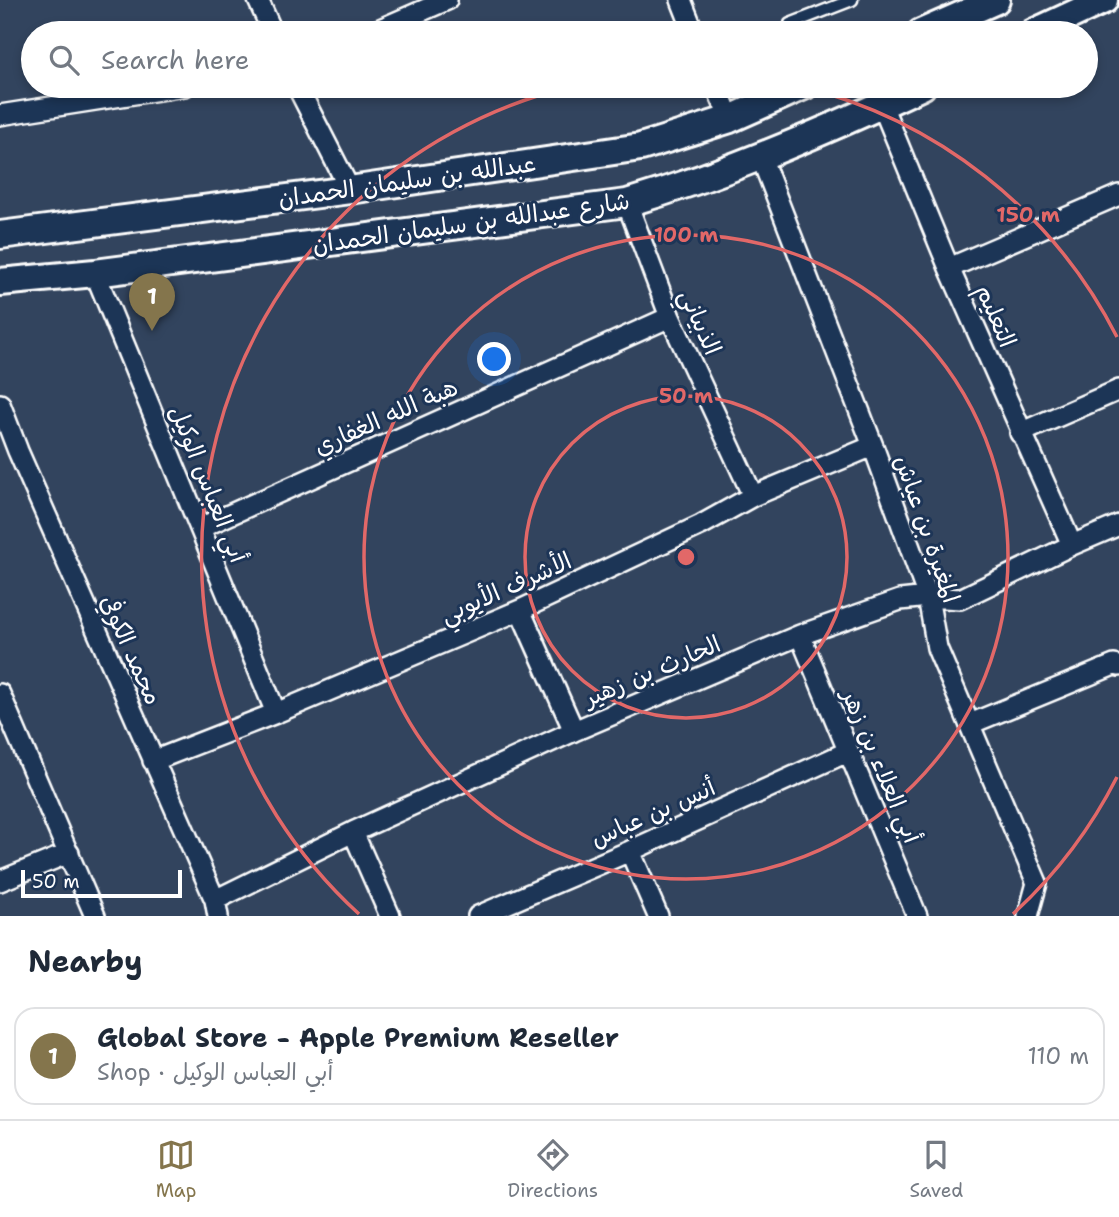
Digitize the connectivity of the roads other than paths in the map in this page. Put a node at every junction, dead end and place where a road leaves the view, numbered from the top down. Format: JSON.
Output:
{"nodes":[{"id":1,"x":258,"y":0,"type":"edge"},
{"id":2,"x":447,"y":0,"type":"edge"},
{"id":3,"x":681,"y":0,"type":"edge"},
{"id":4,"x":852,"y":0,"type":"edge"},
{"id":5,"x":996,"y":0,"type":"edge"},
{"id":6,"x":1104,"y":0,"type":"edge"},
{"id":7,"x":268,"y":21,"type":"edge"},
{"id":8,"x":399,"y":21,"type":"edge"},
{"id":9,"x":689,"y":21,"type":"edge"},
{"id":10,"x":798,"y":21,"type":"edge"},
{"id":11,"x":948,"y":21,"type":"edge"},
{"id":12,"x":1059,"y":21,"type":"edge"},
{"id":13,"x":108,"y":98,"type":"edge"},
{"id":14,"x":303,"y":98,"type":"edge"},
{"id":15,"x":721,"y":98,"type":"edge"},
{"id":16,"x":773,"y":98,"type":"edge"},
{"id":17,"x":897,"y":98,"type":"edge"},
{"id":18,"x":882,"y":105,"type":"junction"},
{"id":19,"x":0,"y":115,"type":"edge"},
{"id":20,"x":730,"y":119,"type":"junction"},
{"id":21,"x":761,"y":157,"type":"junction"},
{"id":22,"x":350,"y":190,"type":"junction"},
{"id":23,"x":1119,"y":195,"type":"edge"},
{"id":24,"x":627,"y":203,"type":"junction"},
{"id":25,"x":0,"y":235,"type":"edge"},
{"id":26,"x":949,"y":268,"type":"junction"},
{"id":27,"x":95,"y":273,"type":"junction"},
{"id":28,"x":0,"y":282,"type":"edge"},
{"id":29,"x":670,"y":317,"type":"junction"},
{"id":30,"x":1119,"y":390,"type":"edge"},
{"id":31,"x":0,"y":404,"type":"edge"},
{"id":32,"x":1020,"y":433,"type":"junction"},
{"id":33,"x":873,"y":446,"type":"junction"},
{"id":34,"x":18,"y":451,"type":"junction"},
{"id":35,"x":0,"y":461,"type":"edge"},
{"id":36,"x":752,"y":496,"type":"junction"},
{"id":37,"x":1119,"y":525,"type":"edge"},
{"id":38,"x":200,"y":528,"type":"junction"},
{"id":39,"x":1072,"y":545,"type":"junction"},
{"id":40,"x":928,"y":597,"type":"junction"},
{"id":41,"x":520,"y":610,"type":"junction"},
{"id":42,"x":800,"y":635,"type":"junction"},
{"id":43,"x":1119,"y":666,"type":"edge"},
{"id":44,"x":0,"y":694,"type":"edge"},
{"id":45,"x":276,"y":713,"type":"junction"},
{"id":46,"x":970,"y":724,"type":"junction"},
{"id":47,"x":574,"y":731,"type":"junction"},
{"id":48,"x":847,"y":752,"type":"junction"},
{"id":49,"x":153,"y":761,"type":"junction"},
{"id":50,"x":354,"y":832,"type":"junction"},
{"id":51,"x":630,"y":850,"type":"junction"},
{"id":52,"x":69,"y":853,"type":"junction"},
{"id":53,"x":0,"y":881,"type":"edge"},
{"id":54,"x":216,"y":908,"type":"edge"},
{"id":55,"x":96,"y":916,"type":"edge"},
{"id":56,"x":390,"y":916,"type":"edge"},
{"id":57,"x":478,"y":916,"type":"edge"},
{"id":58,"x":658,"y":916,"type":"edge"},
{"id":59,"x":917,"y":916,"type":"edge"},
{"id":60,"x":1028,"y":916,"type":"edge"}],
"edges":[{"from":1,"to":7,"type":"street"},
{"from":2,"to":8,"type":"street"},
{"from":3,"to":9,"type":"street"},
{"from":4,"to":10,"type":"lane"},
{"from":5,"to":11,"type":"street"},
{"from":6,"to":12,"type":"street"},
{"from":13,"to":19,"type":"street"},
{"from":14,"to":22,"type":"street"},
{"from":15,"to":20,"type":"street"},
{"from":16,"to":20,"type":"street","name":"عبدالله بن سليمان الحمدان"},
{"from":17,"to":18,"type":"street","name":"شارع عبدالله بن سليمان الحمدان"},
{"from":18,"to":21,"type":"street","name":"شارع عبدالله بن سليمان الحمدان"},
{"from":18,"to":26,"type":"street","name":"التعليم"},
{"from":20,"to":22,"type":"street","name":"عبدالله بن سليمان الحمدان"},
{"from":21,"to":24,"type":"street","name":"شارع عبدالله بن سليمان الحمدان"},
{"from":21,"to":33,"type":"street","name":"المغيرة بن عياش"},
{"from":22,"to":25,"type":"street","name":"عبدالله بن سليمان الحمدان"},
{"from":23,"to":26,"type":"street"},
{"from":24,"to":27,"type":"street","name":"شارع عبدالله بن سليمان الحمدان"},
{"from":24,"to":29,"type":"street","name":"الذبياني"},
{"from":26,"to":32,"type":"street","name":"التعليم"},
{"from":27,"to":28,"type":"street","name":"شارع عبدالله بن سليمان الحمدان"},
{"from":27,"to":38,"type":"street","name":"أبي العباس الوكيل"},
{"from":29,"to":36,"type":"street","name":"الذبياني"},
{"from":29,"to":38,"type":"street","name":"هبة الله الغفاري"},
{"from":30,"to":32,"type":"street"},
{"from":31,"to":34,"type":"street","name":"محمد الكوفي"},
{"from":32,"to":39,"type":"street","name":"التعليم"},
{"from":33,"to":36,"type":"street","name":"الأشرف الأيوبي"},
{"from":33,"to":40,"type":"street","name":"المغيرة بن عياش"},
{"from":34,"to":35,"type":"street"},
{"from":34,"to":49,"type":"street","name":"محمد الكوفي"},
{"from":36,"to":41,"type":"street","name":"الأشرف الأيوبي"},
{"from":37,"to":39,"type":"street","name":"الحارث بن زهير"},
{"from":38,"to":45,"type":"street","name":"أبي العباس الوكيل"},
{"from":39,"to":40,"type":"street","name":"الحارث بن زهير"},
{"from":40,"to":42,"type":"street","name":"الحارث بن زهير"},
{"from":40,"to":46,"type":"street","name":"المغيرة بن عياش"},
{"from":41,"to":45,"type":"street","name":"الأشرف الأيوبي"},
{"from":41,"to":47,"type":"street"},
{"from":42,"to":47,"type":"street","name":"الحارث بن زهير"},
{"from":42,"to":48,"type":"street","name":"أبي العلاء بن زهر"},
{"from":43,"to":46,"type":"street"},
{"from":44,"to":52,"type":"street"},
{"from":45,"to":49,"type":"street","name":"الأشرف الأيوبي"},
{"from":46,"to":60,"type":"street","name":"المغيرة بن عياش"},
{"from":47,"to":50,"type":"street","name":"الحارث بن زهير"},
{"from":48,"to":51,"type":"street","name":"أنس بن عباس"},
{"from":48,"to":59,"type":"street","name":"أبي العلاء بن زهر"},
{"from":49,"to":54,"type":"street","name":"محمد الكوفي"},
{"from":50,"to":54,"type":"street","name":"الحارث بن زهير"},
{"from":50,"to":56,"type":"street"},
{"from":51,"to":57,"type":"street","name":"أنس بن عباس"},
{"from":51,"to":58,"type":"street"},
{"from":52,"to":53,"type":"street"},
{"from":52,"to":55,"type":"street"}]}
